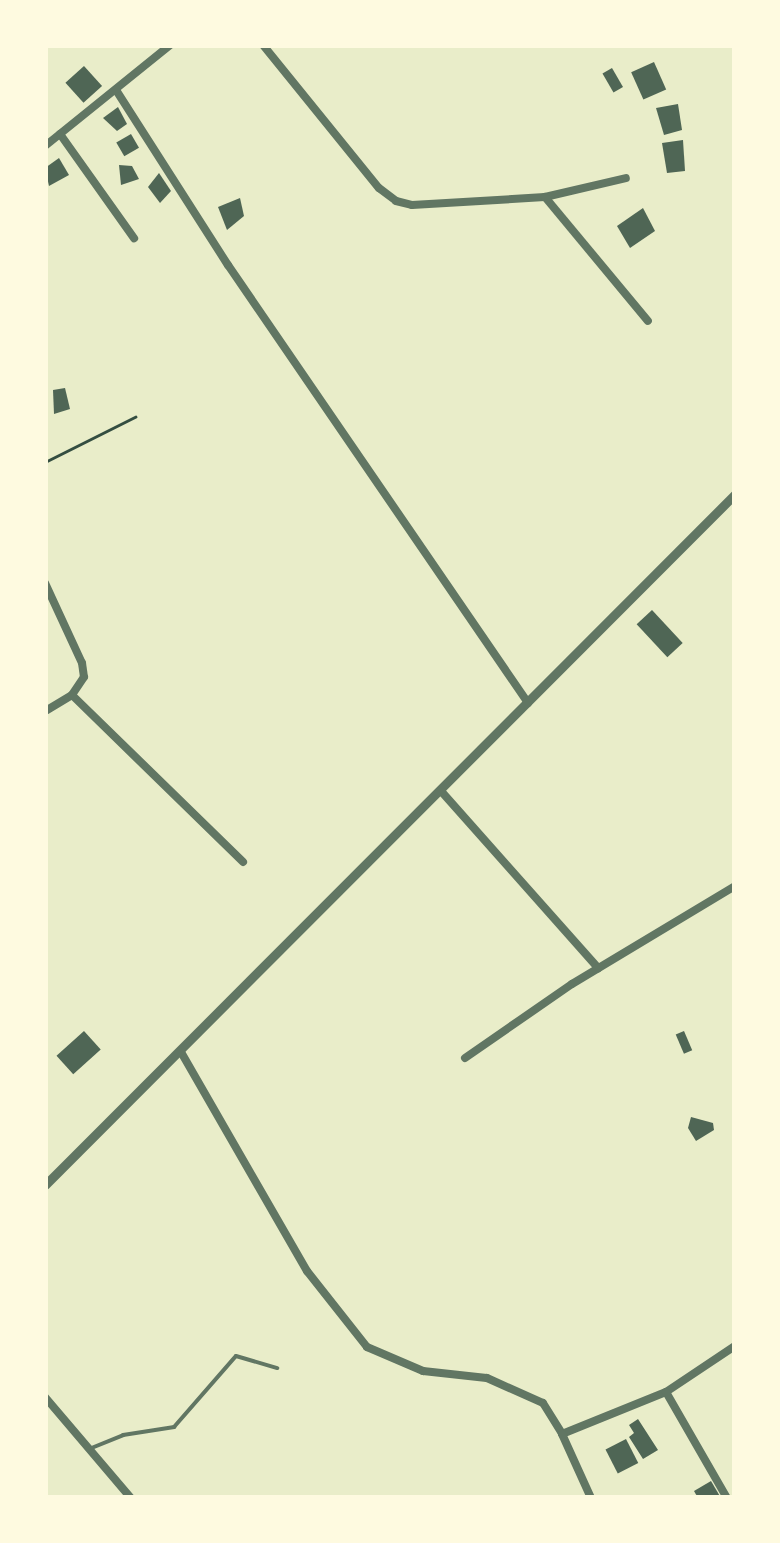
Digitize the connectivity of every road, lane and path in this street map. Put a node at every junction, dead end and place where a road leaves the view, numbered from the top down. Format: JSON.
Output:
{"nodes":[{"id":1,"x":170,"y":45,"type":"edge"},
{"id":2,"x":263,"y":45,"type":"edge"},
{"id":3,"x":116,"y":90,"type":"junction"},
{"id":4,"x":60,"y":134,"type":"junction"},
{"id":5,"x":45,"y":146,"type":"edge"},
{"id":6,"x":626,"y":178,"type":"dead end"},
{"id":7,"x":544,"y":196,"type":"junction"},
{"id":8,"x":134,"y":238,"type":"dead end"},
{"id":9,"x":648,"y":321,"type":"dead end"},
{"id":10,"x":136,"y":417,"type":"dead end"},
{"id":11,"x":45,"y":462,"type":"edge"},
{"id":12,"x":735,"y":494,"type":"edge"},
{"id":13,"x":45,"y":584,"type":"edge"},
{"id":14,"x":72,"y":695,"type":"junction"},
{"id":15,"x":528,"y":703,"type":"junction"},
{"id":16,"x":45,"y":711,"type":"edge"},
{"id":17,"x":441,"y":791,"type":"junction"},
{"id":18,"x":243,"y":862,"type":"dead end"},
{"id":19,"x":735,"y":886,"type":"edge"},
{"id":20,"x":598,"y":968,"type":"junction"},
{"id":21,"x":180,"y":1052,"type":"junction"},
{"id":22,"x":464,"y":1058,"type":"dead end"},
{"id":23,"x":45,"y":1184,"type":"edge"},
{"id":24,"x":735,"y":1346,"type":"edge"},
{"id":25,"x":277,"y":1368,"type":"dead end"},
{"id":26,"x":666,"y":1392,"type":"junction"},
{"id":27,"x":45,"y":1397,"type":"edge"},
{"id":28,"x":562,"y":1434,"type":"junction"},
{"id":29,"x":89,"y":1448,"type":"junction"},
{"id":30,"x":131,"y":1498,"type":"edge"},
{"id":31,"x":591,"y":1498,"type":"edge"},
{"id":32,"x":727,"y":1498,"type":"edge"}],
"edges":[{"from":1,"to":3,"type":"street"},
{"from":2,"to":7,"type":"street"},
{"from":3,"to":4,"type":"street"},
{"from":3,"to":15,"type":"street"},
{"from":4,"to":5,"type":"street"},
{"from":4,"to":8,"type":"street"},
{"from":6,"to":7,"type":"street"},
{"from":7,"to":9,"type":"street"},
{"from":10,"to":11,"type":"path"},
{"from":12,"to":15,"type":"street"},
{"from":13,"to":14,"type":"street"},
{"from":14,"to":16,"type":"street"},
{"from":14,"to":18,"type":"street"},
{"from":15,"to":17,"type":"street"},
{"from":17,"to":20,"type":"street"},
{"from":17,"to":21,"type":"street"},
{"from":19,"to":20,"type":"street"},
{"from":20,"to":22,"type":"street"},
{"from":21,"to":23,"type":"street"},
{"from":21,"to":28,"type":"street"},
{"from":24,"to":26,"type":"street"},
{"from":25,"to":29,"type":"lane"},
{"from":26,"to":28,"type":"street"},
{"from":26,"to":32,"type":"street"},
{"from":27,"to":29,"type":"street"},
{"from":28,"to":31,"type":"street"},
{"from":29,"to":30,"type":"street"}]}
